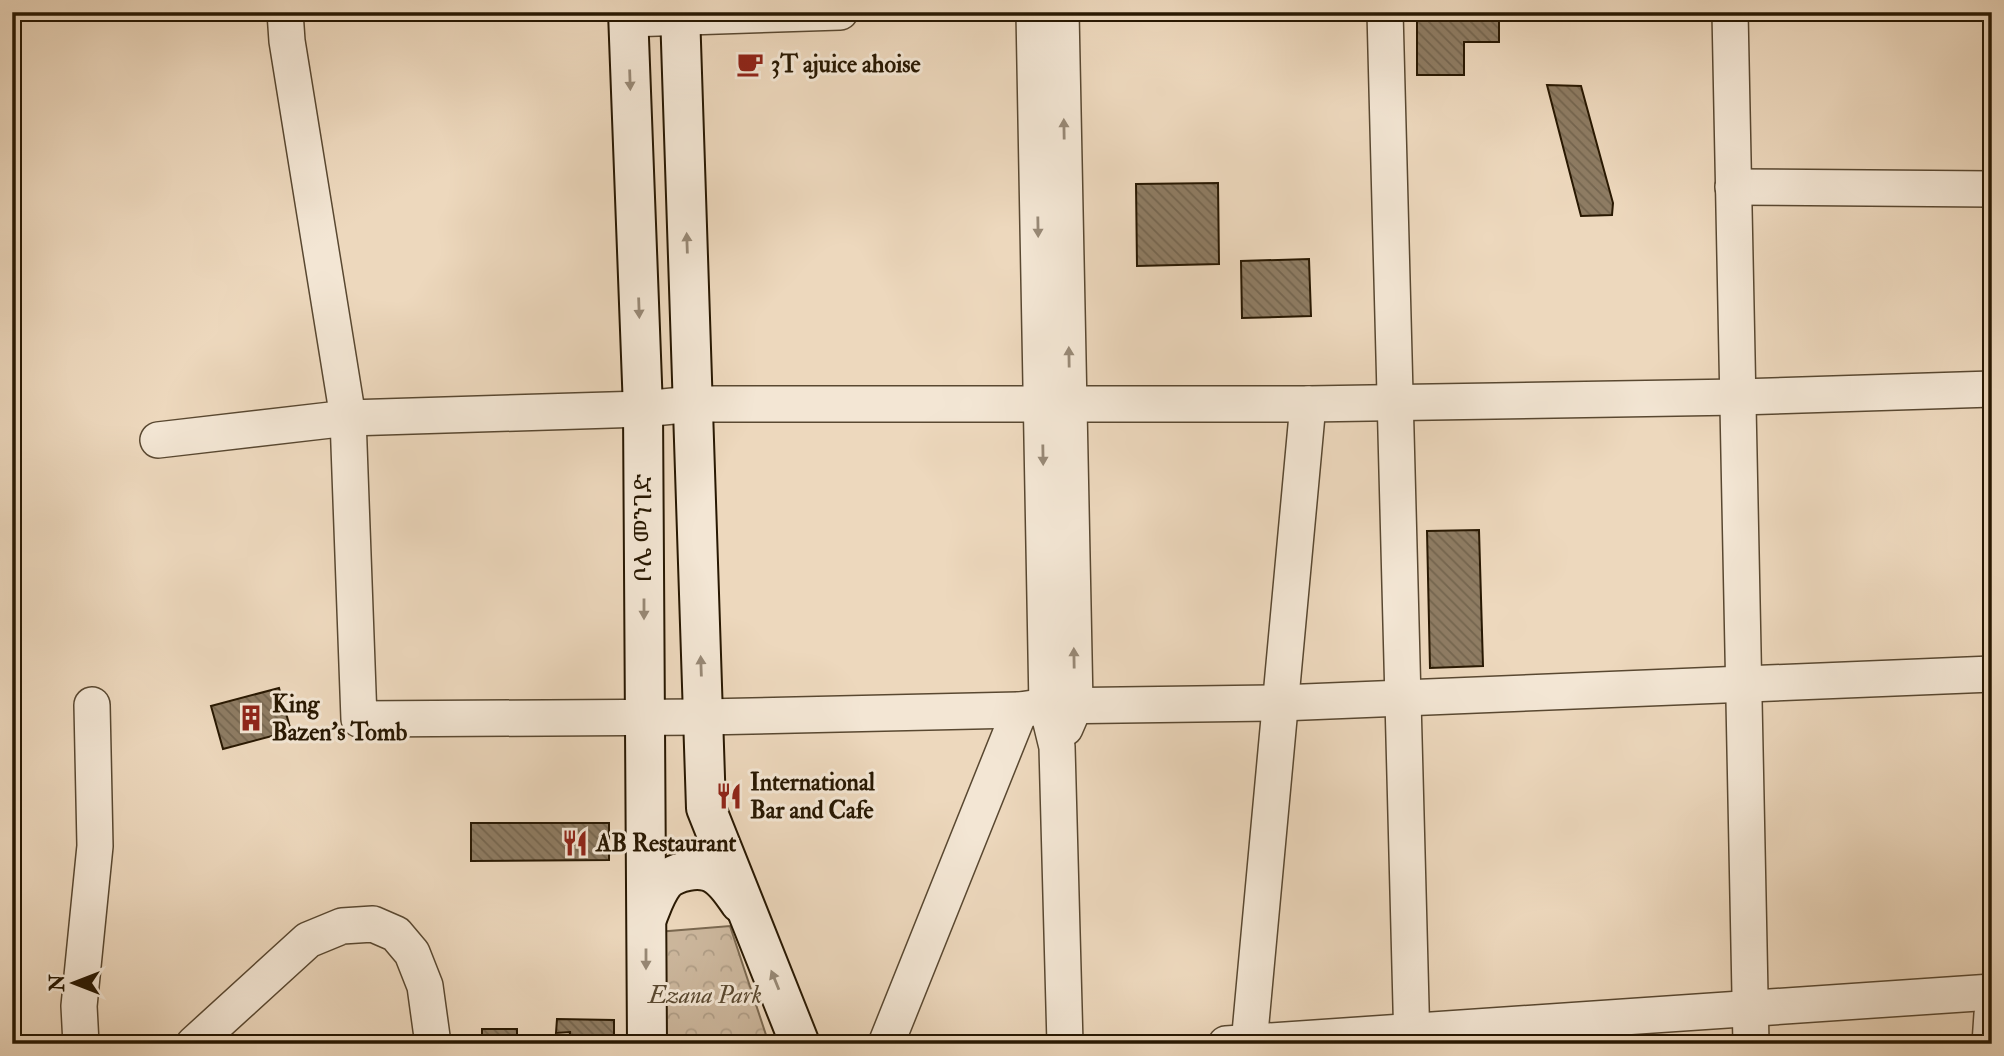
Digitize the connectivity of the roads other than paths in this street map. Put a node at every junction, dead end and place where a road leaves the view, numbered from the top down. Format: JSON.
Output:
{"nodes":[{"id":1,"x":285,"y":12,"type":"edge"},
{"id":2,"x":841,"y":12,"type":"edge"},
{"id":3,"x":1034,"y":12,"type":"edge"},
{"id":4,"x":1061,"y":12,"type":"edge"},
{"id":5,"x":1385,"y":12,"type":"edge"},
{"id":6,"x":1730,"y":12,"type":"edge"},
{"id":7,"x":680,"y":15,"type":"edge"},
{"id":8,"x":628,"y":16,"type":"edge"},
{"id":9,"x":1733,"y":187,"type":"junction"},
{"id":10,"x":1992,"y":189,"type":"edge"},
{"id":11,"x":1992,"y":389,"type":"edge"},
{"id":12,"x":1738,"y":397,"type":"junction"},
{"id":13,"x":1395,"y":402,"type":"junction"},
{"id":14,"x":693,"y":404,"type":"junction"},
{"id":15,"x":1308,"y":404,"type":"junction"},
{"id":16,"x":1056,"y":405,"type":"junction"},
{"id":17,"x":643,"y":410,"type":"junction"},
{"id":18,"x":348,"y":418,"type":"junction"},
{"id":19,"x":158,"y":440,"type":"dead end"},
{"id":20,"x":1992,"y":674,"type":"edge"},
{"id":21,"x":1744,"y":684,"type":"junction"},
{"id":22,"x":1403,"y":698,"type":"junction"},
{"id":23,"x":1280,"y":703,"type":"junction"},
{"id":24,"x":92,"y":705,"type":"dead end"},
{"id":25,"x":1047,"y":707,"type":"junction"},
{"id":26,"x":645,"y":717,"type":"junction"},
{"id":27,"x":703,"y":717,"type":"junction"},
{"id":28,"x":748,"y":913,"type":"junction"},
{"id":29,"x":646,"y":921,"type":"junction"},
{"id":30,"x":1992,"y":992,"type":"edge"},
{"id":31,"x":1751,"y":1009,"type":"junction"},
{"id":32,"x":1992,"y":1014,"type":"edge"},
{"id":33,"x":1412,"y":1037,"type":"edge"},
{"id":34,"x":1241,"y":1043,"type":"edge"},
{"id":35,"x":81,"y":1044,"type":"edge"},
{"id":36,"x":194,"y":1044,"type":"edge"},
{"id":37,"x":433,"y":1044,"type":"edge"},
{"id":38,"x":647,"y":1044,"type":"edge"},
{"id":39,"x":800,"y":1044,"type":"edge"},
{"id":40,"x":886,"y":1044,"type":"edge"},
{"id":41,"x":1065,"y":1044,"type":"edge"},
{"id":42,"x":1751,"y":1044,"type":"edge"},
{"id":43,"x":1990,"y":1044,"type":"edge"}],
"edges":[{"from":1,"to":18,"type":"street"},
{"from":2,"to":7,"type":"street"},
{"from":3,"to":16,"type":"street","one_way":true},
{"from":16,"to":4,"type":"street","one_way":true},
{"from":5,"to":13,"type":"street"},
{"from":6,"to":9,"type":"street"},
{"from":7,"to":8,"type":"street"},
{"from":14,"to":7,"type":"main road","one_way":true},
{"from":8,"to":17,"type":"main road","name":"ቦሌ መንገድ","one_way":true},
{"from":9,"to":10,"type":"street"},
{"from":9,"to":12,"type":"street"},
{"from":11,"to":12,"type":"street"},
{"from":12,"to":13,"type":"street"},
{"from":12,"to":21,"type":"street"},
{"from":13,"to":15,"type":"street"},
{"from":13,"to":22,"type":"street"},
{"from":14,"to":16,"type":"street"},
{"from":14,"to":17,"type":"street"},
{"from":27,"to":14,"type":"main road","one_way":true},
{"from":15,"to":16,"type":"street"},
{"from":15,"to":23,"type":"street"},
{"from":16,"to":25,"type":"street"},
{"from":17,"to":18,"type":"street"},
{"from":17,"to":26,"type":"main road","name":"ቦሌ መንገድ","one_way":true},
{"from":18,"to":19,"type":"street"},
{"from":18,"to":26,"type":"street"},
{"from":20,"to":21,"type":"street"},
{"from":21,"to":22,"type":"street"},
{"from":21,"to":31,"type":"street"},
{"from":22,"to":23,"type":"street"},
{"from":22,"to":33,"type":"street"},
{"from":23,"to":25,"type":"street"},
{"from":23,"to":34,"type":"street"},
{"from":24,"to":35,"type":"street"},
{"from":25,"to":27,"type":"street"},
{"from":25,"to":40,"type":"street"},
{"from":25,"to":41,"type":"street"},
{"from":26,"to":27,"type":"street"},
{"from":26,"to":29,"type":"main road","name":"ቦሌ መንገድ"},
{"from":27,"to":28,"type":"main road"},
{"from":28,"to":29,"type":"main road"},
{"from":39,"to":28,"type":"main road","one_way":true},
{"from":29,"to":38,"type":"main road","name":"ቦሌ መንገድ","one_way":true},
{"from":30,"to":31,"type":"street"},
{"from":31,"to":33,"type":"street"},
{"from":31,"to":42,"type":"street"},
{"from":32,"to":43,"type":"street"},
{"from":33,"to":34,"type":"street"},
{"from":36,"to":37,"type":"street"}]}
